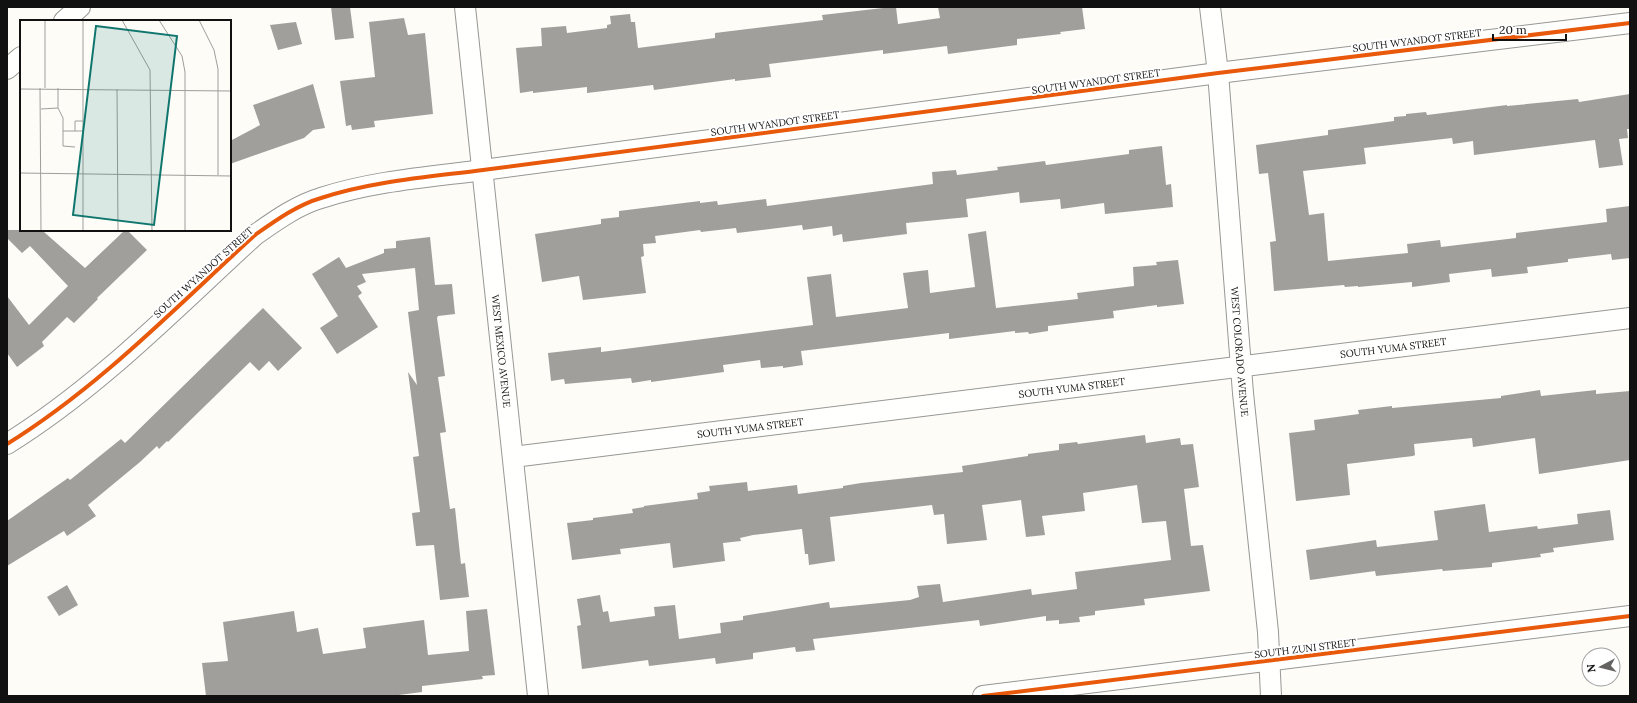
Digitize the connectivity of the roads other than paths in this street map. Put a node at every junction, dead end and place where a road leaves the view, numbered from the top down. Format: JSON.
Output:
{"nodes":[{"id":1,"x":80,"y":7,"type":"edge"},
{"id":2,"x":465,"y":7,"type":"edge"},
{"id":3,"x":1210,"y":7,"type":"edge"},
{"id":4,"x":65,"y":20,"type":"edge"},
{"id":5,"x":1630,"y":23,"type":"edge"},
{"id":6,"x":20,"y":58,"type":"edge"},
{"id":7,"x":7,"y":69,"type":"edge"},
{"id":8,"x":1218,"y":72,"type":"junction"},
{"id":9,"x":483,"y":170,"type":"junction"},
{"id":10,"x":1630,"y":318,"type":"edge"},
{"id":11,"x":1241,"y":367,"type":"junction"},
{"id":12,"x":7,"y":444,"type":"edge"},
{"id":13,"x":513,"y":457,"type":"junction"},
{"id":14,"x":1630,"y":616,"type":"edge"},
{"id":15,"x":1269,"y":661,"type":"junction"},
{"id":16,"x":538,"y":696,"type":"edge"},
{"id":17,"x":983,"y":696,"type":"edge"},
{"id":18,"x":1271,"y":696,"type":"edge"}],
"edges":[{"from":1,"to":4,"type":"street"},
{"from":2,"to":9,"type":"street","name":"WEST MEXICO AVENUE"},
{"from":3,"to":8,"type":"street","name":"WEST COLORADO AVENUE"},
{"from":5,"to":8,"type":"street","name":"SOUTH WYANDOT STREET"},
{"from":6,"to":7,"type":"street"},
{"from":8,"to":9,"type":"street","name":"SOUTH WYANDOT STREET"},
{"from":8,"to":11,"type":"street","name":"WEST COLORADO AVENUE"},
{"from":9,"to":12,"type":"street","name":"SOUTH WYANDOT STREET"},
{"from":9,"to":13,"type":"street","name":"WEST MEXICO AVENUE"},
{"from":10,"to":11,"type":"street","name":"SOUTH YUMA STREET"},
{"from":11,"to":13,"type":"street","name":"SOUTH YUMA STREET"},
{"from":11,"to":15,"type":"street","name":"WEST COLORADO AVENUE"},
{"from":13,"to":16,"type":"street","name":"WEST MEXICO AVENUE"},
{"from":14,"to":15,"type":"street","name":"SOUTH ZUNI STREET"},
{"from":15,"to":17,"type":"street","name":"SOUTH ZUNI STREET"},
{"from":15,"to":18,"type":"street","name":"WEST COLORADO AVENUE"}]}
